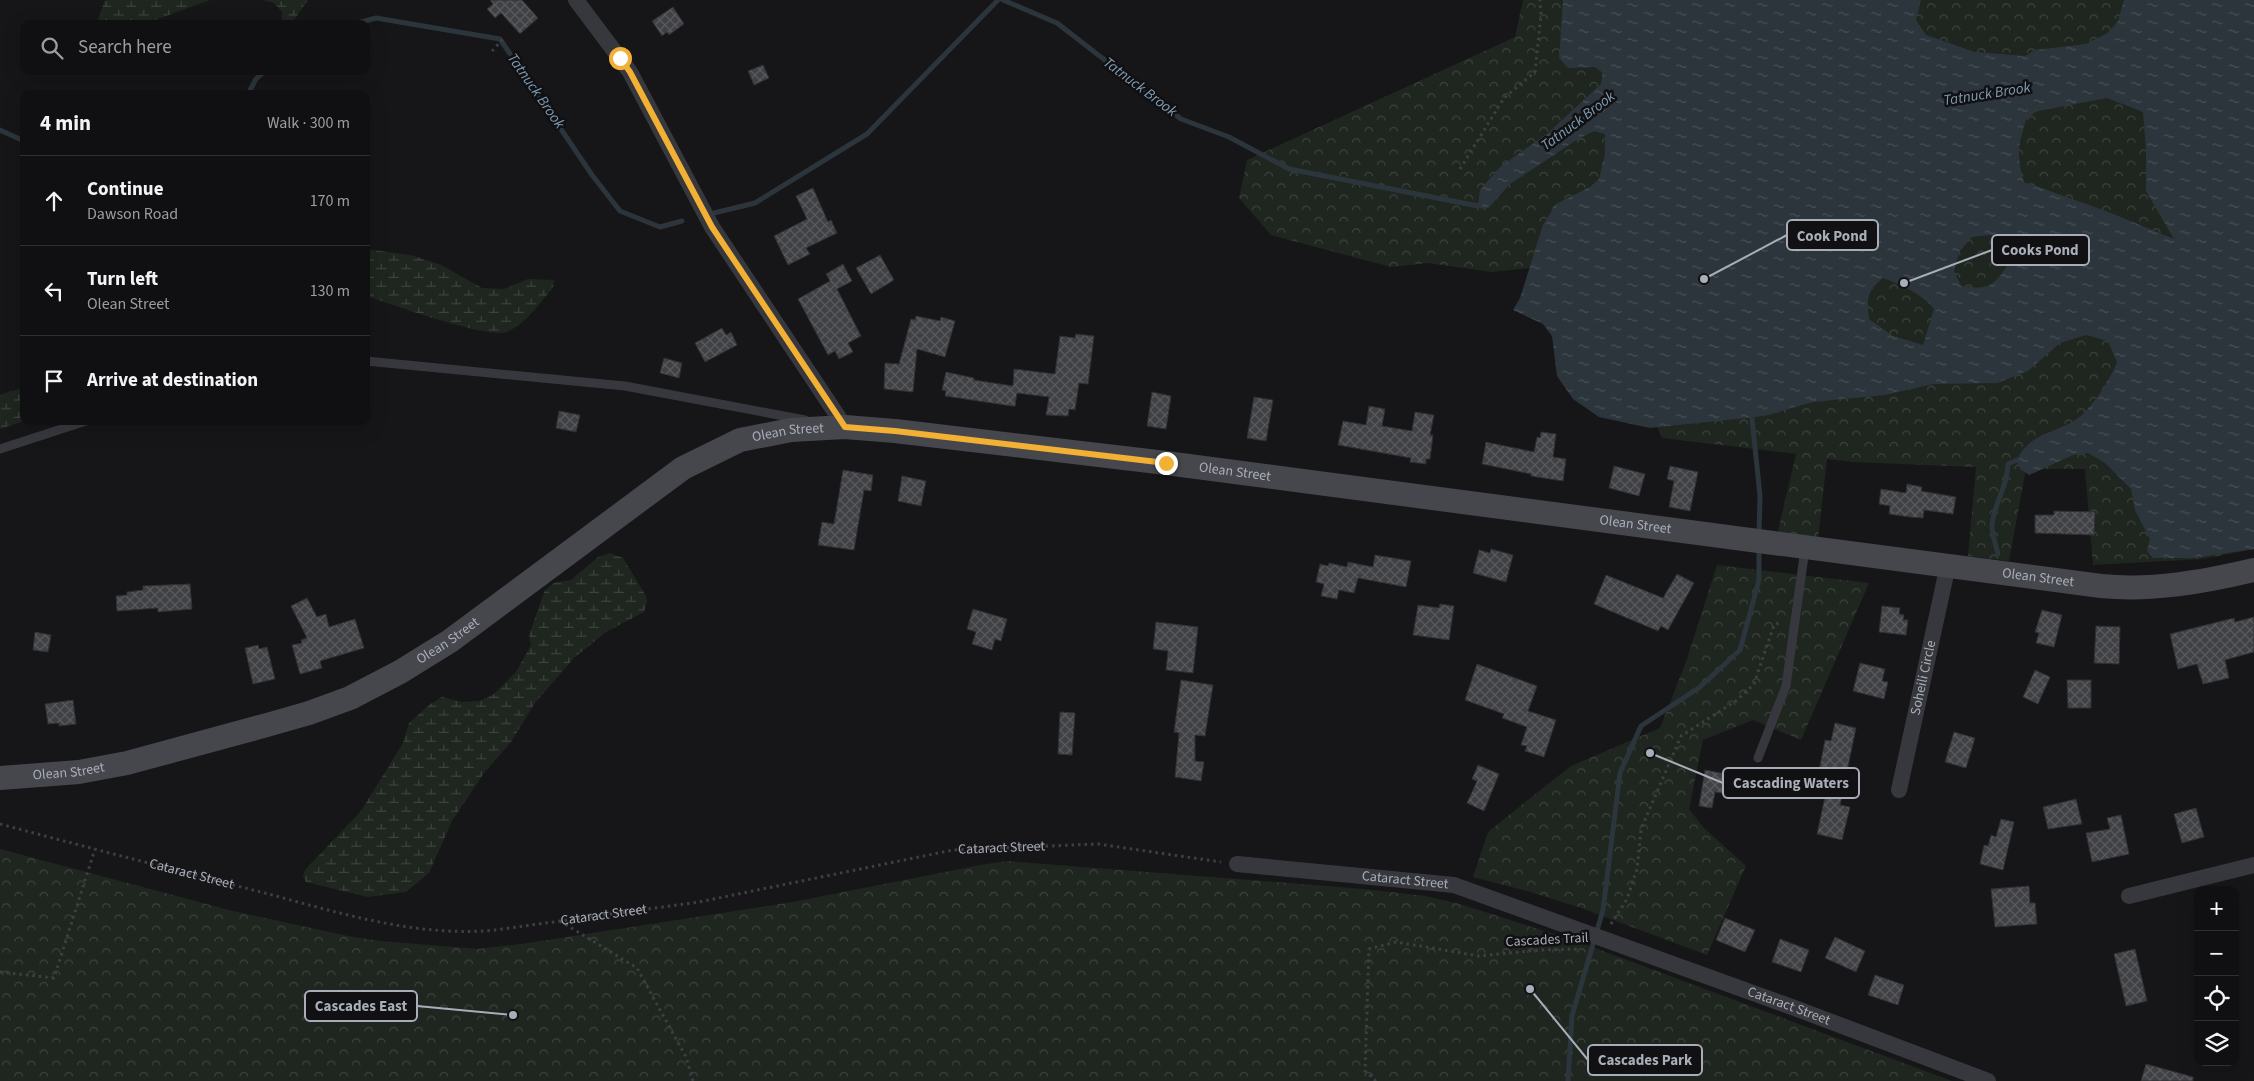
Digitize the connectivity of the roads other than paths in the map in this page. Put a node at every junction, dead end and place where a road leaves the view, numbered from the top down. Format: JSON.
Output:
{"nodes":[{"id":1,"x":576,"y":0,"type":"edge"},
{"id":2,"x":370,"y":361,"type":"edge"},
{"id":3,"x":74,"y":425,"type":"edge"},
{"id":4,"x":845,"y":427,"type":"junction"},
{"id":5,"x":0,"y":449,"type":"edge"},
{"id":6,"x":1805,"y":546,"type":"junction"},
{"id":7,"x":1948,"y":565,"type":"junction"},
{"id":8,"x":2254,"y":570,"type":"edge"},
{"id":9,"x":1758,"y":758,"type":"dead end"},
{"id":10,"x":0,"y":778,"type":"edge"},
{"id":11,"x":1899,"y":790,"type":"dead end"},
{"id":12,"x":1237,"y":864,"type":"road end"},
{"id":13,"x":2254,"y":865,"type":"edge"},
{"id":14,"x":2129,"y":896,"type":"dead end"},
{"id":15,"x":1988,"y":1081,"type":"edge"}],
"edges":[{"from":1,"to":4,"type":"street"},
{"from":2,"to":4,"type":"lane"},
{"from":3,"to":5,"type":"lane"},
{"from":4,"to":6,"type":"street","name":"Olean Street"},
{"from":4,"to":10,"type":"street","name":"Olean Street"},
{"from":6,"to":7,"type":"street","name":"Olean Street"},
{"from":6,"to":9,"type":"lane"},
{"from":7,"to":8,"type":"street","name":"Olean Street"},
{"from":7,"to":11,"type":"street","name":"Soheili Circle"},
{"from":12,"to":15,"type":"street","name":"Cataract Street"},
{"from":13,"to":14,"type":"street"}]}
